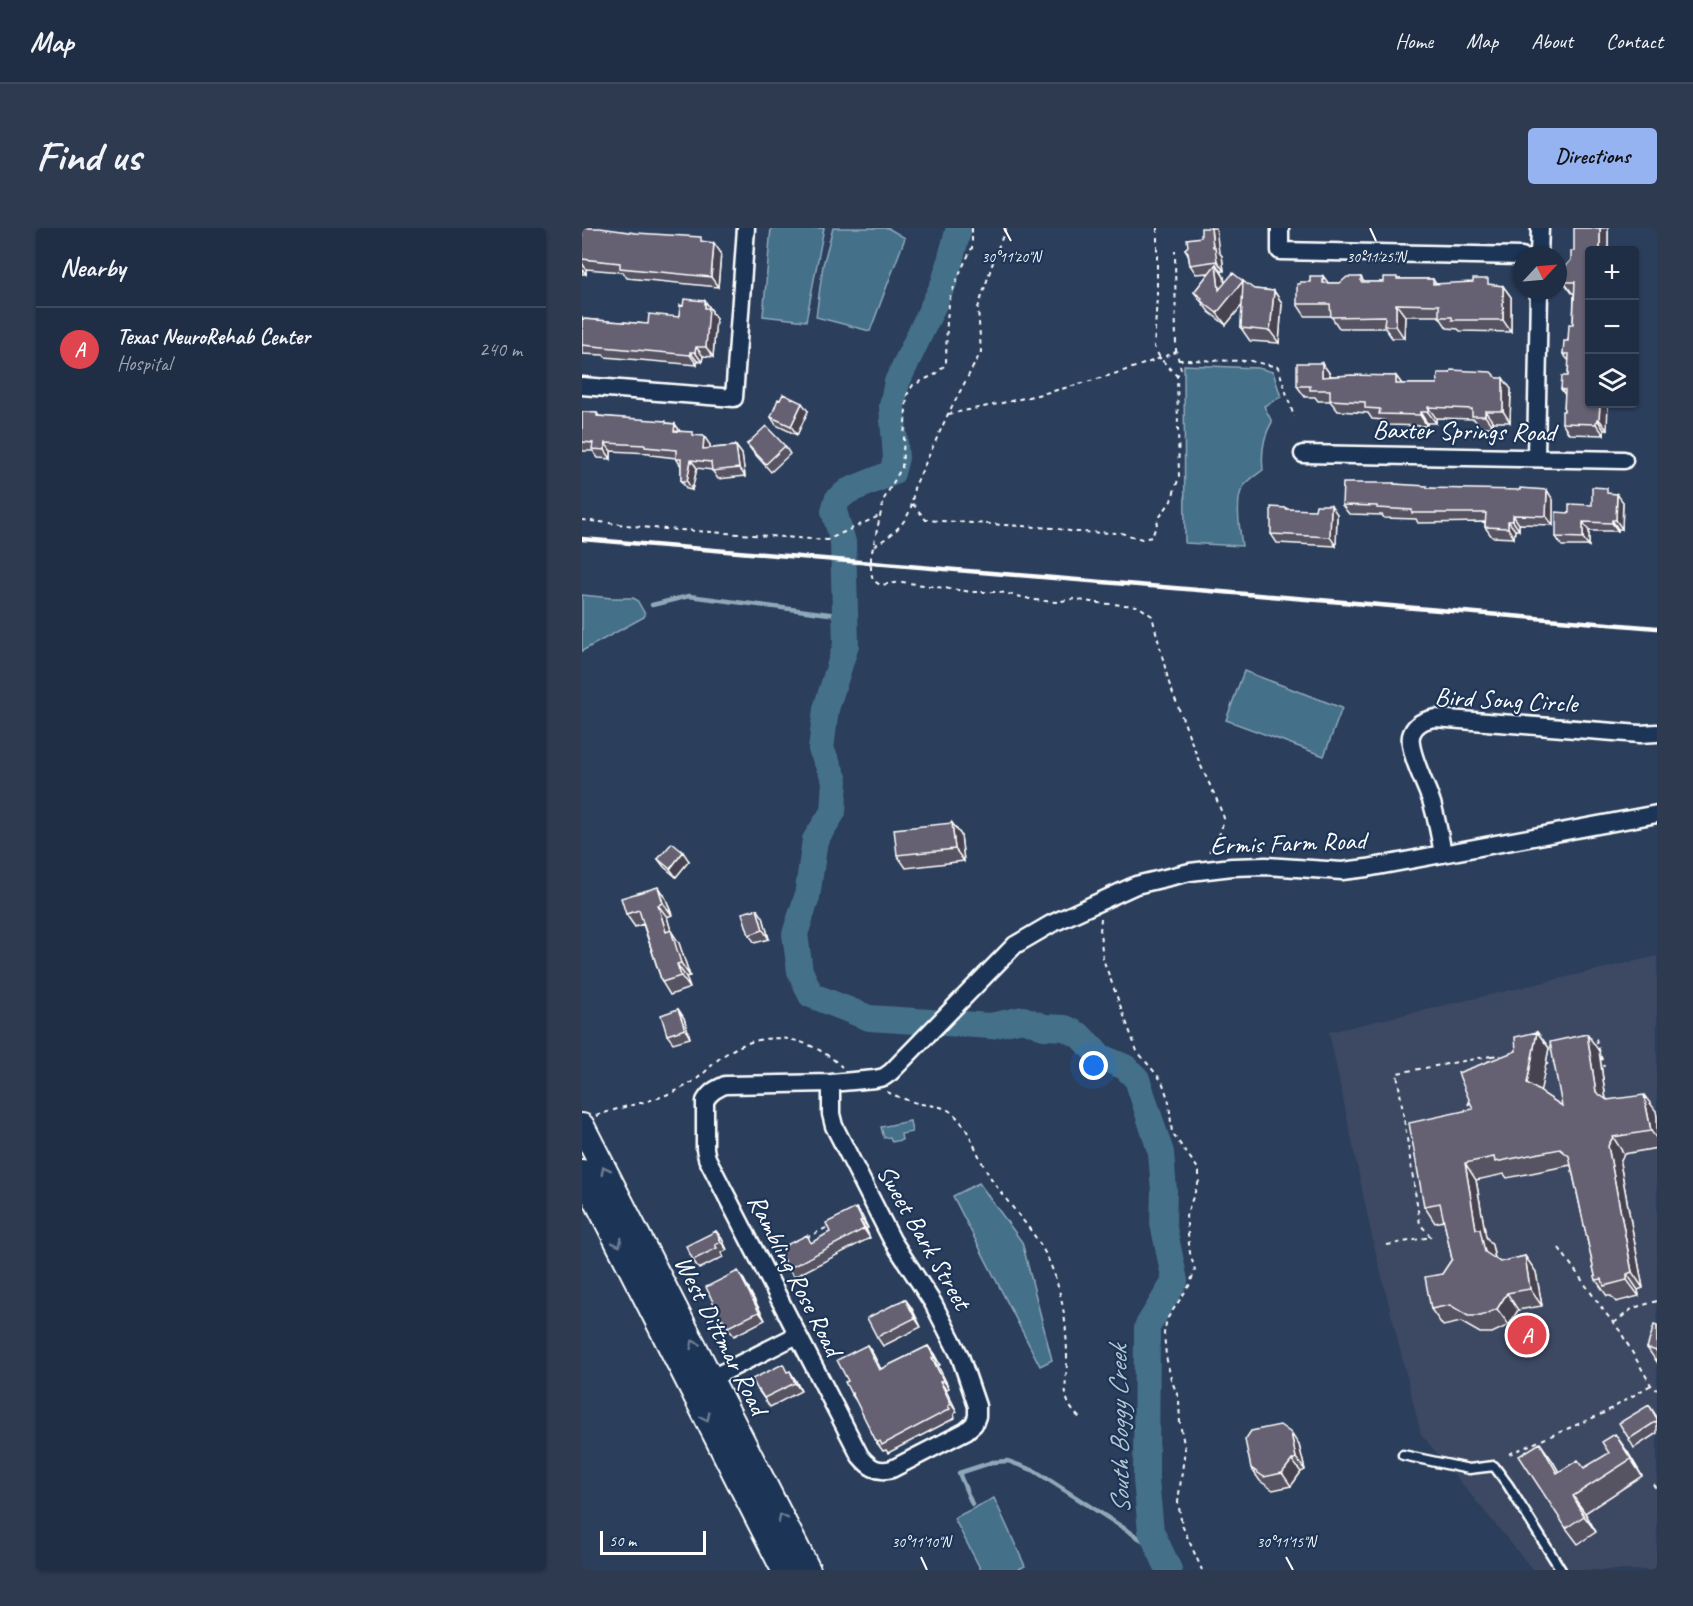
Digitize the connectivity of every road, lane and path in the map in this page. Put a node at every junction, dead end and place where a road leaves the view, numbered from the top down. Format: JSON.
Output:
{"nodes":[{"id":1,"x":746,"y":228,"type":"edge"},
{"id":2,"x":972,"y":228,"type":"edge"},
{"id":3,"x":1006,"y":228,"type":"edge"},
{"id":4,"x":1157,"y":228,"type":"edge"},
{"id":5,"x":1281,"y":228,"type":"edge"},
{"id":6,"x":1540,"y":228,"type":"edge"},
{"id":7,"x":1539,"y":246,"type":"edge"},
{"id":8,"x":1175,"y":251,"type":"dead end"},
{"id":9,"x":1513,"y":256,"type":"edge"},
{"id":10,"x":1539,"y":300,"type":"edge"},
{"id":11,"x":1176,"y":352,"type":"junction"},
{"id":12,"x":1160,"y":358,"type":"junction"},
{"id":13,"x":1178,"y":360,"type":"junction"},
{"id":14,"x":1177,"y":376,"type":"junction"},
{"id":15,"x":582,"y":386,"type":"edge"},
{"id":16,"x":948,"y":414,"type":"junction"},
{"id":17,"x":1294,"y":417,"type":"dead end"},
{"id":18,"x":1303,"y":453,"type":"dead end"},
{"id":19,"x":1536,"y":458,"type":"junction"},
{"id":20,"x":1624,"y":460,"type":"dead end"},
{"id":21,"x":912,"y":503,"type":"junction"},
{"id":22,"x":879,"y":516,"type":"junction"},
{"id":23,"x":582,"y":520,"type":"edge"},
{"id":24,"x":873,"y":547,"type":"junction"},
{"id":25,"x":1657,"y":734,"type":"edge"},
{"id":26,"x":1657,"y":814,"type":"edge"},
{"id":27,"x":1443,"y":854,"type":"junction"},
{"id":28,"x":1207,"y":856,"type":"dead end"},
{"id":29,"x":1108,"y":898,"type":"junction"},
{"id":30,"x":1579,"y":1039,"type":"edge"},
{"id":31,"x":1491,"y":1056,"type":"junction"},
{"id":32,"x":1504,"y":1059,"type":"edge"},
{"id":33,"x":1558,"y":1060,"type":"edge"},
{"id":34,"x":1487,"y":1065,"type":"edge"},
{"id":35,"x":1545,"y":1065,"type":"dead end"},
{"id":36,"x":1604,"y":1067,"type":"dead end"},
{"id":37,"x":831,"y":1083,"type":"junction"},
{"id":38,"x":884,"y":1091,"type":"dead end"},
{"id":39,"x":1467,"y":1094,"type":"edge"},
{"id":40,"x":705,"y":1101,"type":"joint"},
{"id":41,"x":1466,"y":1121,"type":"edge"},
{"id":42,"x":583,"y":1128,"type":"edge"},
{"id":43,"x":582,"y":1172,"type":"edge"},
{"id":44,"x":836,"y":1223,"type":"edge"},
{"id":45,"x":806,"y":1238,"type":"edge"},
{"id":46,"x":1387,"y":1245,"type":"dead end"},
{"id":47,"x":1559,"y":1248,"type":"dead end"},
{"id":48,"x":1657,"y":1301,"type":"edge"},
{"id":49,"x":1614,"y":1323,"type":"junction"},
{"id":50,"x":797,"y":1335,"type":"junction"},
{"id":51,"x":701,"y":1383,"type":"junction"},
{"id":52,"x":1651,"y":1385,"type":"junction"},
{"id":53,"x":1657,"y":1390,"type":"edge"},
{"id":54,"x":1080,"y":1418,"type":"dead end"},
{"id":55,"x":1509,"y":1454,"type":"dead end"},
{"id":56,"x":1403,"y":1455,"type":"dead end"},
{"id":57,"x":867,"y":1464,"type":"joint"},
{"id":58,"x":1657,"y":1485,"type":"edge"},
{"id":59,"x":1657,"y":1490,"type":"edge"},
{"id":60,"x":784,"y":1570,"type":"edge"},
{"id":61,"x":808,"y":1570,"type":"edge"},
{"id":62,"x":1202,"y":1570,"type":"edge"},
{"id":63,"x":1561,"y":1570,"type":"edge"}],
"edges":[{"from":1,"to":15,"type":"street"},
{"from":2,"to":22,"type":"path"},
{"from":3,"to":16,"type":"path"},
{"from":4,"to":12,"type":"path"},
{"from":5,"to":9,"type":"street"},
{"from":6,"to":7,"type":"street"},
{"from":8,"to":11,"type":"path"},
{"from":10,"to":19,"type":"street"},
{"from":11,"to":12,"type":"path"},
{"from":11,"to":13,"type":"path"},
{"from":12,"to":14,"type":"path"},
{"from":12,"to":16,"type":"path"},
{"from":13,"to":14,"type":"path"},
{"from":13,"to":17,"type":"path"},
{"from":14,"to":21,"type":"path"},
{"from":16,"to":21,"type":"path"},
{"from":18,"to":19,"type":"street","name":"Baxter Springs Road"},
{"from":19,"to":20,"type":"street","name":"Baxter Springs Road"},
{"from":21,"to":24,"type":"path"},
{"from":22,"to":23,"type":"path"},
{"from":22,"to":24,"type":"path"},
{"from":24,"to":28,"type":"path"},
{"from":25,"to":27,"type":"street","name":"Bird Song Circle"},
{"from":26,"to":27,"type":"street","name":"Ermis Farm Road"},
{"from":27,"to":29,"type":"street","name":"Ermis Farm Road"},
{"from":29,"to":37,"type":"street","name":"Ermis Farm Road"},
{"from":29,"to":62,"type":"path"},
{"from":30,"to":36,"type":"path"},
{"from":31,"to":32,"type":"path"},
{"from":31,"to":34,"type":"path"},
{"from":31,"to":46,"type":"path"},
{"from":33,"to":35,"type":"path"},
{"from":37,"to":40,"type":"street","name":"Ermis Farm Road"},
{"from":37,"to":57,"type":"street","name":"Sweet Bark Street"},
{"from":38,"to":54,"type":"path"},
{"from":39,"to":41,"type":"path"},
{"from":40,"to":50,"type":"street","name":"Rambling Rose Road"},
{"from":51,"to":42,"type":"street","name":"West Dittmar Road","one_way":true},
{"from":43,"to":51,"type":"street","name":"West Dittmar Road","one_way":true},
{"from":44,"to":45,"type":"path"},
{"from":47,"to":49,"type":"path"},
{"from":48,"to":49,"type":"path"},
{"from":49,"to":52,"type":"path"},
{"from":50,"to":51,"type":"street"},
{"from":50,"to":57,"type":"street","name":"Rambling Rose Road"},
{"from":51,"to":60,"type":"street","name":"West Dittmar Road","one_way":true},
{"from":61,"to":51,"type":"street","name":"West Dittmar Road","one_way":true},
{"from":52,"to":53,"type":"path"},
{"from":52,"to":55,"type":"path"},
{"from":56,"to":63,"type":"lane"},
{"from":58,"to":59,"type":"path"}]}
